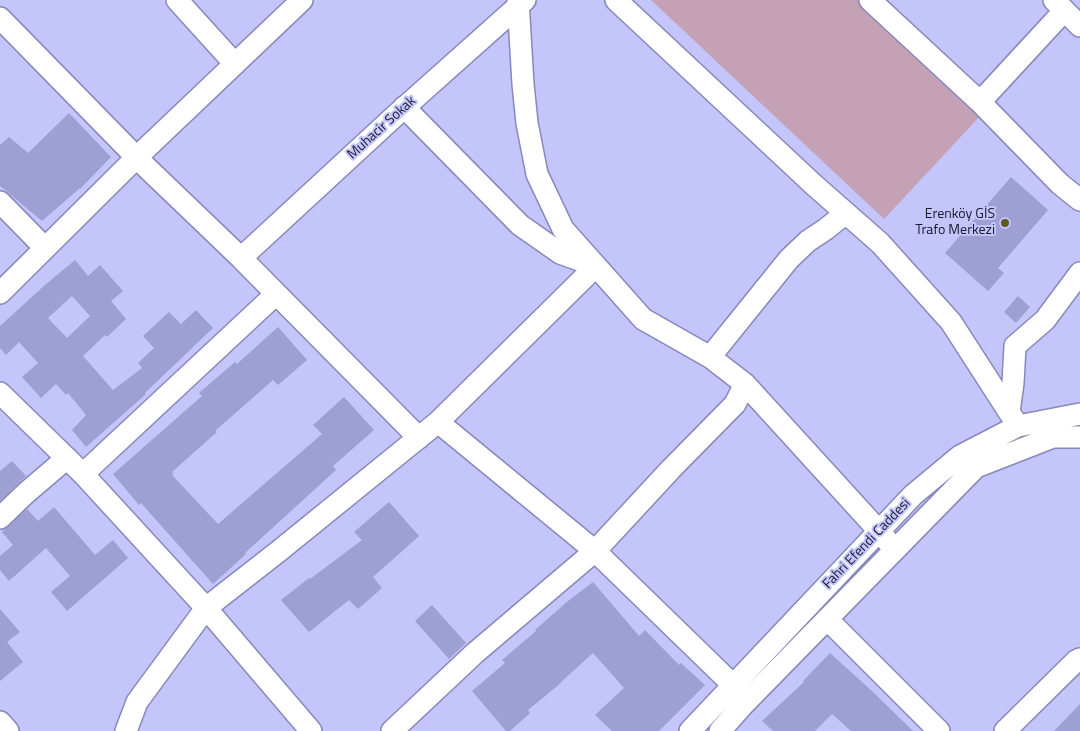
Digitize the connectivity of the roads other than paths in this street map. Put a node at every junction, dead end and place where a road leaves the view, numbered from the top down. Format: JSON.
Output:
{"nodes":[{"id":1,"x":177,"y":0,"type":"edge"},
{"id":2,"x":616,"y":0,"type":"edge"},
{"id":3,"x":870,"y":0,"type":"edge"},
{"id":4,"x":521,"y":2,"type":"edge"},
{"id":5,"x":288,"y":4,"type":"edge"},
{"id":6,"x":1059,"y":5,"type":"edge"},
{"id":7,"x":0,"y":18,"type":"edge"},
{"id":8,"x":1080,"y":26,"type":"edge"},
{"id":9,"x":235,"y":64,"type":"junction"},
{"id":10,"x":980,"y":102,"type":"junction"},
{"id":11,"x":404,"y":107,"type":"junction"},
{"id":12,"x":137,"y":157,"type":"junction"},
{"id":13,"x":1080,"y":200,"type":"edge"},
{"id":14,"x":0,"y":202,"type":"edge"},
{"id":15,"x":846,"y":213,"type":"junction"},
{"id":16,"x":45,"y":248,"type":"junction"},
{"id":17,"x":241,"y":258,"type":"junction"},
{"id":18,"x":596,"y":266,"type":"junction"},
{"id":19,"x":1080,"y":273,"type":"edge"},
{"id":20,"x":2,"y":288,"type":"edge"},
{"id":21,"x":276,"y":294,"type":"junction"},
{"id":22,"x":710,"y":357,"type":"junction"},
{"id":23,"x":746,"y":384,"type":"junction"},
{"id":24,"x":0,"y":393,"type":"edge"},
{"id":25,"x":1080,"y":414,"type":"edge"},
{"id":26,"x":1013,"y":419,"type":"junction"},
{"id":27,"x":438,"y":422,"type":"junction"},
{"id":28,"x":1080,"y":437,"type":"edge"},
{"id":29,"x":419,"y":438,"type":"junction"},
{"id":30,"x":67,"y":458,"type":"junction"},
{"id":31,"x":83,"y":474,"type":"junction"},
{"id":32,"x":0,"y":518,"type":"edge"},
{"id":33,"x":879,"y":531,"type":"junction"},
{"id":34,"x":895,"y":550,"type":"junction"},
{"id":35,"x":595,"y":551,"type":"junction"},
{"id":36,"x":206,"y":608,"type":"junction"},
{"id":37,"x":827,"y":619,"type":"junction"},
{"id":38,"x":1080,"y":659,"type":"edge"},
{"id":39,"x":733,"y":684,"type":"junction"},
{"id":40,"x":0,"y":722,"type":"edge"},
{"id":41,"x":8,"y":731,"type":"edge"},
{"id":42,"x":126,"y":731,"type":"edge"},
{"id":43,"x":311,"y":731,"type":"edge"},
{"id":44,"x":392,"y":731,"type":"edge"},
{"id":45,"x":690,"y":731,"type":"edge"},
{"id":46,"x":720,"y":731,"type":"edge"},
{"id":47,"x":939,"y":731,"type":"edge"},
{"id":48,"x":1005,"y":731,"type":"edge"}],
"edges":[{"from":1,"to":9,"type":"street"},
{"from":2,"to":15,"type":"street"},
{"from":3,"to":10,"type":"street"},
{"from":4,"to":11,"type":"street","name":"Muhacir Sokak"},
{"from":4,"to":18,"type":"street"},
{"from":5,"to":9,"type":"street"},
{"from":6,"to":8,"type":"street"},
{"from":6,"to":10,"type":"street"},
{"from":7,"to":12,"type":"street"},
{"from":9,"to":12,"type":"street"},
{"from":10,"to":13,"type":"street"},
{"from":11,"to":17,"type":"street","name":"Muhacir Sokak"},
{"from":11,"to":18,"type":"street"},
{"from":12,"to":16,"type":"street"},
{"from":12,"to":17,"type":"street"},
{"from":14,"to":16,"type":"street"},
{"from":15,"to":22,"type":"street"},
{"from":15,"to":26,"type":"street"},
{"from":16,"to":20,"type":"street"},
{"from":17,"to":21,"type":"street"},
{"from":18,"to":22,"type":"street"},
{"from":18,"to":27,"type":"street"},
{"from":19,"to":26,"type":"street"},
{"from":21,"to":29,"type":"street"},
{"from":21,"to":31,"type":"street"},
{"from":22,"to":23,"type":"street"},
{"from":23,"to":33,"type":"street"},
{"from":23,"to":35,"type":"street"},
{"from":24,"to":30,"type":"street"},
{"from":25,"to":26,"type":"street","name":"Fahri Efendi Caddesi"},
{"from":26,"to":33,"type":"street","name":"Fahri Efendi Caddesi"},
{"from":27,"to":29,"type":"street"},
{"from":27,"to":35,"type":"street"},
{"from":28,"to":34,"type":"street","name":"Fahri Efendi Caddesi"},
{"from":29,"to":36,"type":"street"},
{"from":30,"to":31,"type":"street"},
{"from":30,"to":32,"type":"street"},
{"from":31,"to":36,"type":"street"},
{"from":33,"to":34,"type":"street"},
{"from":33,"to":39,"type":"street","name":"Fahri Efendi Caddesi"},
{"from":34,"to":37,"type":"street","name":"Fahri Efendi Caddesi"},
{"from":35,"to":39,"type":"street"},
{"from":35,"to":44,"type":"street"},
{"from":36,"to":42,"type":"street"},
{"from":36,"to":43,"type":"street"},
{"from":37,"to":46,"type":"street","name":"Fahri Efendi Caddesi"},
{"from":37,"to":47,"type":"street"},
{"from":38,"to":48,"type":"street"},
{"from":39,"to":45,"type":"street","name":"Fahri Efendi Caddesi"},
{"from":40,"to":41,"type":"street"}]}
